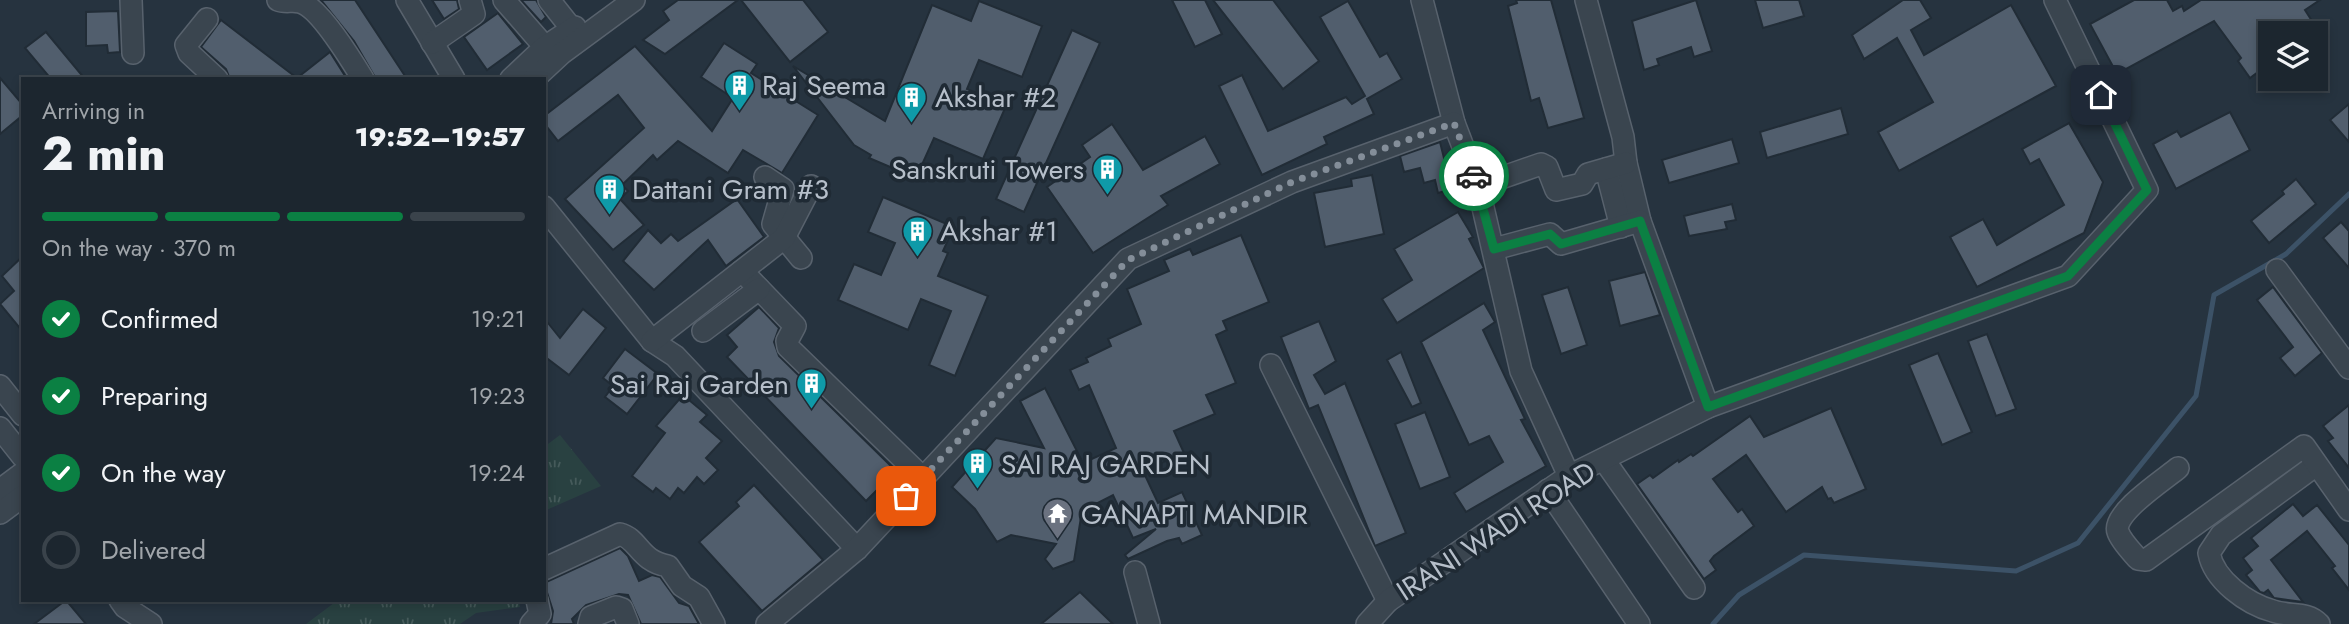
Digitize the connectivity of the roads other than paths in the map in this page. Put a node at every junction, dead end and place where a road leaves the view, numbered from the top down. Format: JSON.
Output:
{"nodes":[{"id":1,"x":131,"y":0,"type":"edge"},
{"id":2,"x":278,"y":0,"type":"edge"},
{"id":3,"x":407,"y":0,"type":"edge"},
{"id":4,"x":470,"y":0,"type":"edge"},
{"id":5,"x":610,"y":0,"type":"edge"},
{"id":6,"x":634,"y":0,"type":"edge"},
{"id":7,"x":1422,"y":0,"type":"edge"},
{"id":8,"x":1586,"y":0,"type":"edge"},
{"id":9,"x":2054,"y":0,"type":"edge"},
{"id":10,"x":559,"y":2,"type":"edge"},
{"id":11,"x":505,"y":5,"type":"edge"},
{"id":12,"x":207,"y":19,"type":"dead end"},
{"id":13,"x":574,"y":28,"type":"junction"},
{"id":14,"x":432,"y":43,"type":"junction"},
{"id":15,"x":541,"y":51,"type":"junction"},
{"id":16,"x":133,"y":53,"type":"dead end"},
{"id":17,"x":215,"y":77,"type":"edge"},
{"id":18,"x":362,"y":77,"type":"edge"},
{"id":19,"x":453,"y":77,"type":"edge"},
{"id":20,"x":513,"y":77,"type":"edge"},
{"id":21,"x":536,"y":77,"type":"edge"},
{"id":22,"x":1454,"y":123,"type":"junction"},
{"id":23,"x":1616,"y":166,"type":"junction"},
{"id":24,"x":765,"y":177,"type":"dead end"},
{"id":25,"x":811,"y":186,"type":"dead end"},
{"id":26,"x":1478,"y":186,"type":"junction"},
{"id":27,"x":546,"y":209,"type":"edge"},
{"id":28,"x":1631,"y":224,"type":"junction"},
{"id":29,"x":784,"y":238,"type":"junction"},
{"id":30,"x":1494,"y":249,"type":"junction"},
{"id":31,"x":801,"y":258,"type":"dead end"},
{"id":32,"x":2277,"y":270,"type":"dead end"},
{"id":33,"x":741,"y":271,"type":"junction"},
{"id":34,"x":759,"y":289,"type":"junction"},
{"id":35,"x":704,"y":331,"type":"dead end"},
{"id":36,"x":652,"y":341,"type":"junction"},
{"id":37,"x":1271,"y":365,"type":"dead end"},
{"id":38,"x":2349,"y":368,"type":"edge"},
{"id":39,"x":0,"y":386,"type":"edge"},
{"id":40,"x":1708,"y":407,"type":"junction"},
{"id":41,"x":21,"y":412,"type":"edge"},
{"id":42,"x":0,"y":428,"type":"edge"},
{"id":43,"x":21,"y":454,"type":"edge"},
{"id":44,"x":1604,"y":460,"type":"junction"},
{"id":45,"x":2316,"y":465,"type":"junction"},
{"id":46,"x":2178,"y":468,"type":"dead end"},
{"id":47,"x":21,"y":474,"type":"edge"},
{"id":48,"x":1569,"y":476,"type":"junction"},
{"id":49,"x":923,"y":478,"type":"junction"},
{"id":50,"x":0,"y":490,"type":"edge"},
{"id":51,"x":1548,"y":490,"type":"junction"},
{"id":52,"x":21,"y":497,"type":"edge"},
{"id":53,"x":2349,"y":510,"type":"edge"},
{"id":54,"x":0,"y":513,"type":"edge"},
{"id":55,"x":857,"y":549,"type":"junction"},
{"id":56,"x":546,"y":568,"type":"edge"},
{"id":57,"x":1135,"y":572,"type":"dead end"},
{"id":58,"x":1694,"y":587,"type":"dead end"},
{"id":59,"x":1388,"y":601,"type":"junction"},
{"id":60,"x":121,"y":602,"type":"edge"},
{"id":61,"x":537,"y":602,"type":"edge"},
{"id":62,"x":146,"y":614,"type":"edge"},
{"id":63,"x":711,"y":623,"type":"edge"},
{"id":64,"x":531,"y":624,"type":"edge"},
{"id":65,"x":589,"y":624,"type":"edge"},
{"id":66,"x":628,"y":624,"type":"edge"},
{"id":67,"x":767,"y":624,"type":"edge"},
{"id":68,"x":1149,"y":624,"type":"edge"},
{"id":69,"x":1367,"y":624,"type":"edge"},
{"id":70,"x":1639,"y":624,"type":"edge"},
{"id":71,"x":2319,"y":624,"type":"edge"}],
"edges":[{"from":1,"to":16,"type":"street"},
{"from":2,"to":18,"type":"street"},
{"from":3,"to":14,"type":"street"},
{"from":4,"to":14,"type":"street"},
{"from":5,"to":13,"type":"street"},
{"from":6,"to":21,"type":"street"},
{"from":7,"to":22,"type":"street"},
{"from":8,"to":23,"type":"street"},
{"from":9,"to":40,"type":"street","name":"IRANI WADI ROAD"},
{"from":10,"to":13,"type":"street"},
{"from":11,"to":15,"type":"street"},
{"from":12,"to":17,"type":"street"},
{"from":13,"to":15,"type":"street"},
{"from":14,"to":19,"type":"street"},
{"from":15,"to":20,"type":"street"},
{"from":22,"to":26,"type":"street"},
{"from":22,"to":49,"type":"street"},
{"from":23,"to":26,"type":"street"},
{"from":23,"to":28,"type":"street"},
{"from":24,"to":29,"type":"street"},
{"from":25,"to":29,"type":"street"},
{"from":26,"to":30,"type":"street"},
{"from":27,"to":36,"type":"street"},
{"from":28,"to":30,"type":"street"},
{"from":28,"to":40,"type":"street"},
{"from":29,"to":31,"type":"street"},
{"from":29,"to":33,"type":"street"},
{"from":30,"to":48,"type":"street"},
{"from":32,"to":38,"type":"street"},
{"from":33,"to":34,"type":"street"},
{"from":33,"to":36,"type":"street"},
{"from":34,"to":35,"type":"street"},
{"from":34,"to":49,"type":"street"},
{"from":36,"to":55,"type":"street"},
{"from":37,"to":59,"type":"street"},
{"from":39,"to":41,"type":"street"},
{"from":40,"to":44,"type":"street","name":"IRANI WADI ROAD"},
{"from":42,"to":43,"type":"street"},
{"from":44,"to":48,"type":"street","name":"IRANI WADI ROAD"},
{"from":44,"to":58,"type":"street"},
{"from":45,"to":46,"type":"street"},
{"from":45,"to":53,"type":"street"},
{"from":45,"to":71,"type":"street"},
{"from":47,"to":50,"type":"street"},
{"from":48,"to":51,"type":"street","name":"IRANI WADI ROAD"},
{"from":49,"to":55,"type":"street"},
{"from":51,"to":59,"type":"street","name":"IRANI WADI ROAD"},
{"from":51,"to":70,"type":"street"},
{"from":52,"to":54,"type":"street"},
{"from":55,"to":67,"type":"street"},
{"from":56,"to":63,"type":"street"},
{"from":57,"to":68,"type":"street"},
{"from":59,"to":69,"type":"street","name":"IRANI WADI ROAD"},
{"from":60,"to":62,"type":"street"},
{"from":61,"to":64,"type":"street"},
{"from":65,"to":66,"type":"street"}]}
